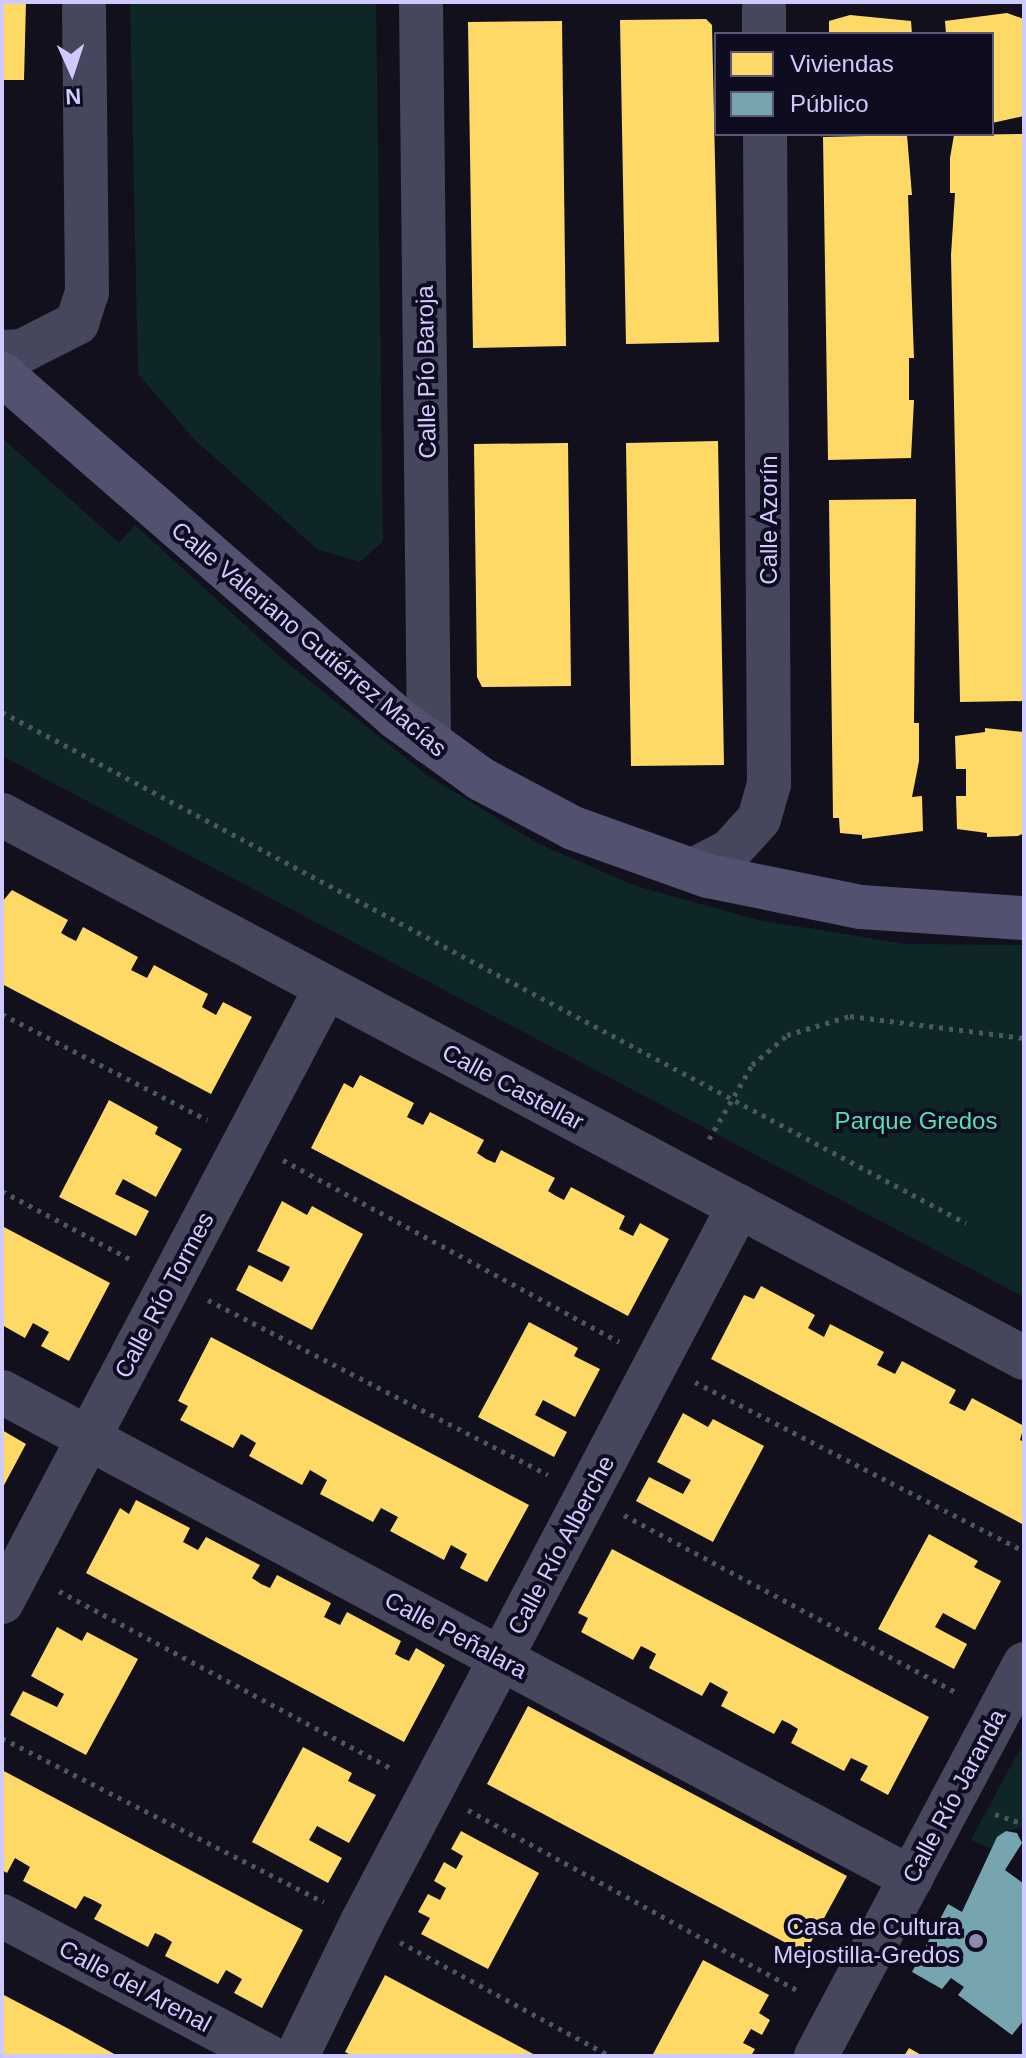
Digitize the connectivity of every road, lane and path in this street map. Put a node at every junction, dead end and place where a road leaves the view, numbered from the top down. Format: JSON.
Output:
{"nodes":[{"id":1,"x":84,"y":2,"type":"edge"},
{"id":2,"x":421,"y":2,"type":"edge"},
{"id":3,"x":764,"y":2,"type":"edge"},
{"id":4,"x":764,"y":32,"type":"edge"},
{"id":5,"x":765,"y":136,"type":"edge"},
{"id":6,"x":2,"y":352,"type":"edge"},
{"id":7,"x":2,"y":374,"type":"edge"},
{"id":8,"x":2,"y":712,"type":"edge"},
{"id":9,"x":429,"y":742,"type":"junction"},
{"id":10,"x":2,"y":815,"type":"edge"},
{"id":11,"x":693,"y":870,"type":"junction"},
{"id":12,"x":1024,"y":918,"type":"edge"},
{"id":13,"x":326,"y":988,"type":"junction"},
{"id":14,"x":2,"y":1014,"type":"edge"},
{"id":15,"x":1024,"y":1038,"type":"edge"},
{"id":16,"x":731,"y":1098,"type":"junction"},
{"id":17,"x":246,"y":1140,"type":"junction"},
{"id":18,"x":688,"y":1179,"type":"junction"},
{"id":19,"x":2,"y":1191,"type":"edge"},
{"id":20,"x":739,"y":1206,"type":"junction"},
{"id":21,"x":966,"y":1223,"type":"dead end"},
{"id":22,"x":171,"y":1281,"type":"junction"},
{"id":23,"x":1024,"y":1358,"type":"edge"},
{"id":24,"x":657,"y":1362,"type":"junction"},
{"id":25,"x":2,"y":1392,"type":"edge"},
{"id":26,"x":88,"y":1438,"type":"junction"},
{"id":27,"x":587,"y":1495,"type":"junction"},
{"id":28,"x":1024,"y":1551,"type":"edge"},
{"id":29,"x":2,"y":1602,"type":"edge"},
{"id":30,"x":501,"y":1659,"type":"junction"},
{"id":31,"x":1024,"y":1664,"type":"edge"},
{"id":32,"x":997,"y":1714,"type":"junction"},
{"id":33,"x":2,"y":1738,"type":"edge"},
{"id":34,"x":911,"y":1878,"type":"junction"},
{"id":35,"x":2,"y":1916,"type":"edge"},
{"id":36,"x":362,"y":1922,"type":"junction"},
{"id":37,"x":268,"y":2056,"type":"edge"},
{"id":38,"x":297,"y":2056,"type":"edge"},
{"id":39,"x":610,"y":2056,"type":"edge"},
{"id":40,"x":816,"y":2056,"type":"edge"}],
"edges":[{"from":1,"to":6,"type":"street"},
{"from":2,"to":9,"type":"street","name":"Calle Pío Baroja"},
{"from":3,"to":4,"type":"street"},
{"from":5,"to":11,"type":"street","name":"Calle Azorín"},
{"from":7,"to":9,"type":"main road","name":"Calle Valeriano Gutiérrez Macías"},
{"from":8,"to":16,"type":"path"},
{"from":9,"to":11,"type":"main road","name":"Calle Valeriano Gutiérrez Macías"},
{"from":10,"to":13,"type":"street","name":"Calle Castellar"},
{"from":11,"to":12,"type":"main road","name":"Calle Valeriano Gutiérrez Macías"},
{"from":13,"to":17,"type":"street","name":"Calle Río Tormes"},
{"from":13,"to":18,"type":"street","name":"Calle Castellar"},
{"from":14,"to":17,"type":"path"},
{"from":15,"to":16,"type":"path"},
{"from":16,"to":18,"type":"path"},
{"from":16,"to":21,"type":"path"},
{"from":17,"to":22,"type":"street","name":"Calle Río Tormes"},
{"from":17,"to":24,"type":"path"},
{"from":18,"to":20,"type":"street","name":"Calle Castellar"},
{"from":19,"to":22,"type":"path"},
{"from":20,"to":23,"type":"street","name":"Calle Castellar"},
{"from":20,"to":24,"type":"street","name":"Calle Río Alberche"},
{"from":22,"to":26,"type":"street","name":"Calle Río Tormes"},
{"from":22,"to":27,"type":"path"},
{"from":24,"to":27,"type":"street","name":"Calle Río Alberche"},
{"from":24,"to":28,"type":"path"},
{"from":25,"to":26,"type":"street","name":"Calle Peñalara"},
{"from":26,"to":29,"type":"street","name":"Calle Río Tormes"},
{"from":26,"to":30,"type":"street","name":"Calle Peñalara"},
{"from":27,"to":30,"type":"street","name":"Calle Río Alberche"},
{"from":27,"to":32,"type":"path"},
{"from":30,"to":34,"type":"street","name":"Calle Peñalara"},
{"from":30,"to":36,"type":"street","name":"Calle Río Alberche"},
{"from":31,"to":32,"type":"street","name":"Calle Río Jaranda"},
{"from":32,"to":34,"type":"street","name":"Calle Río Jaranda"},
{"from":33,"to":36,"type":"path"},
{"from":34,"to":40,"type":"street","name":"Calle Río Jaranda"},
{"from":35,"to":37,"type":"street","name":"Calle del Arenal"},
{"from":36,"to":38,"type":"street","name":"Calle Río Alberche"},
{"from":36,"to":39,"type":"path"}]}
